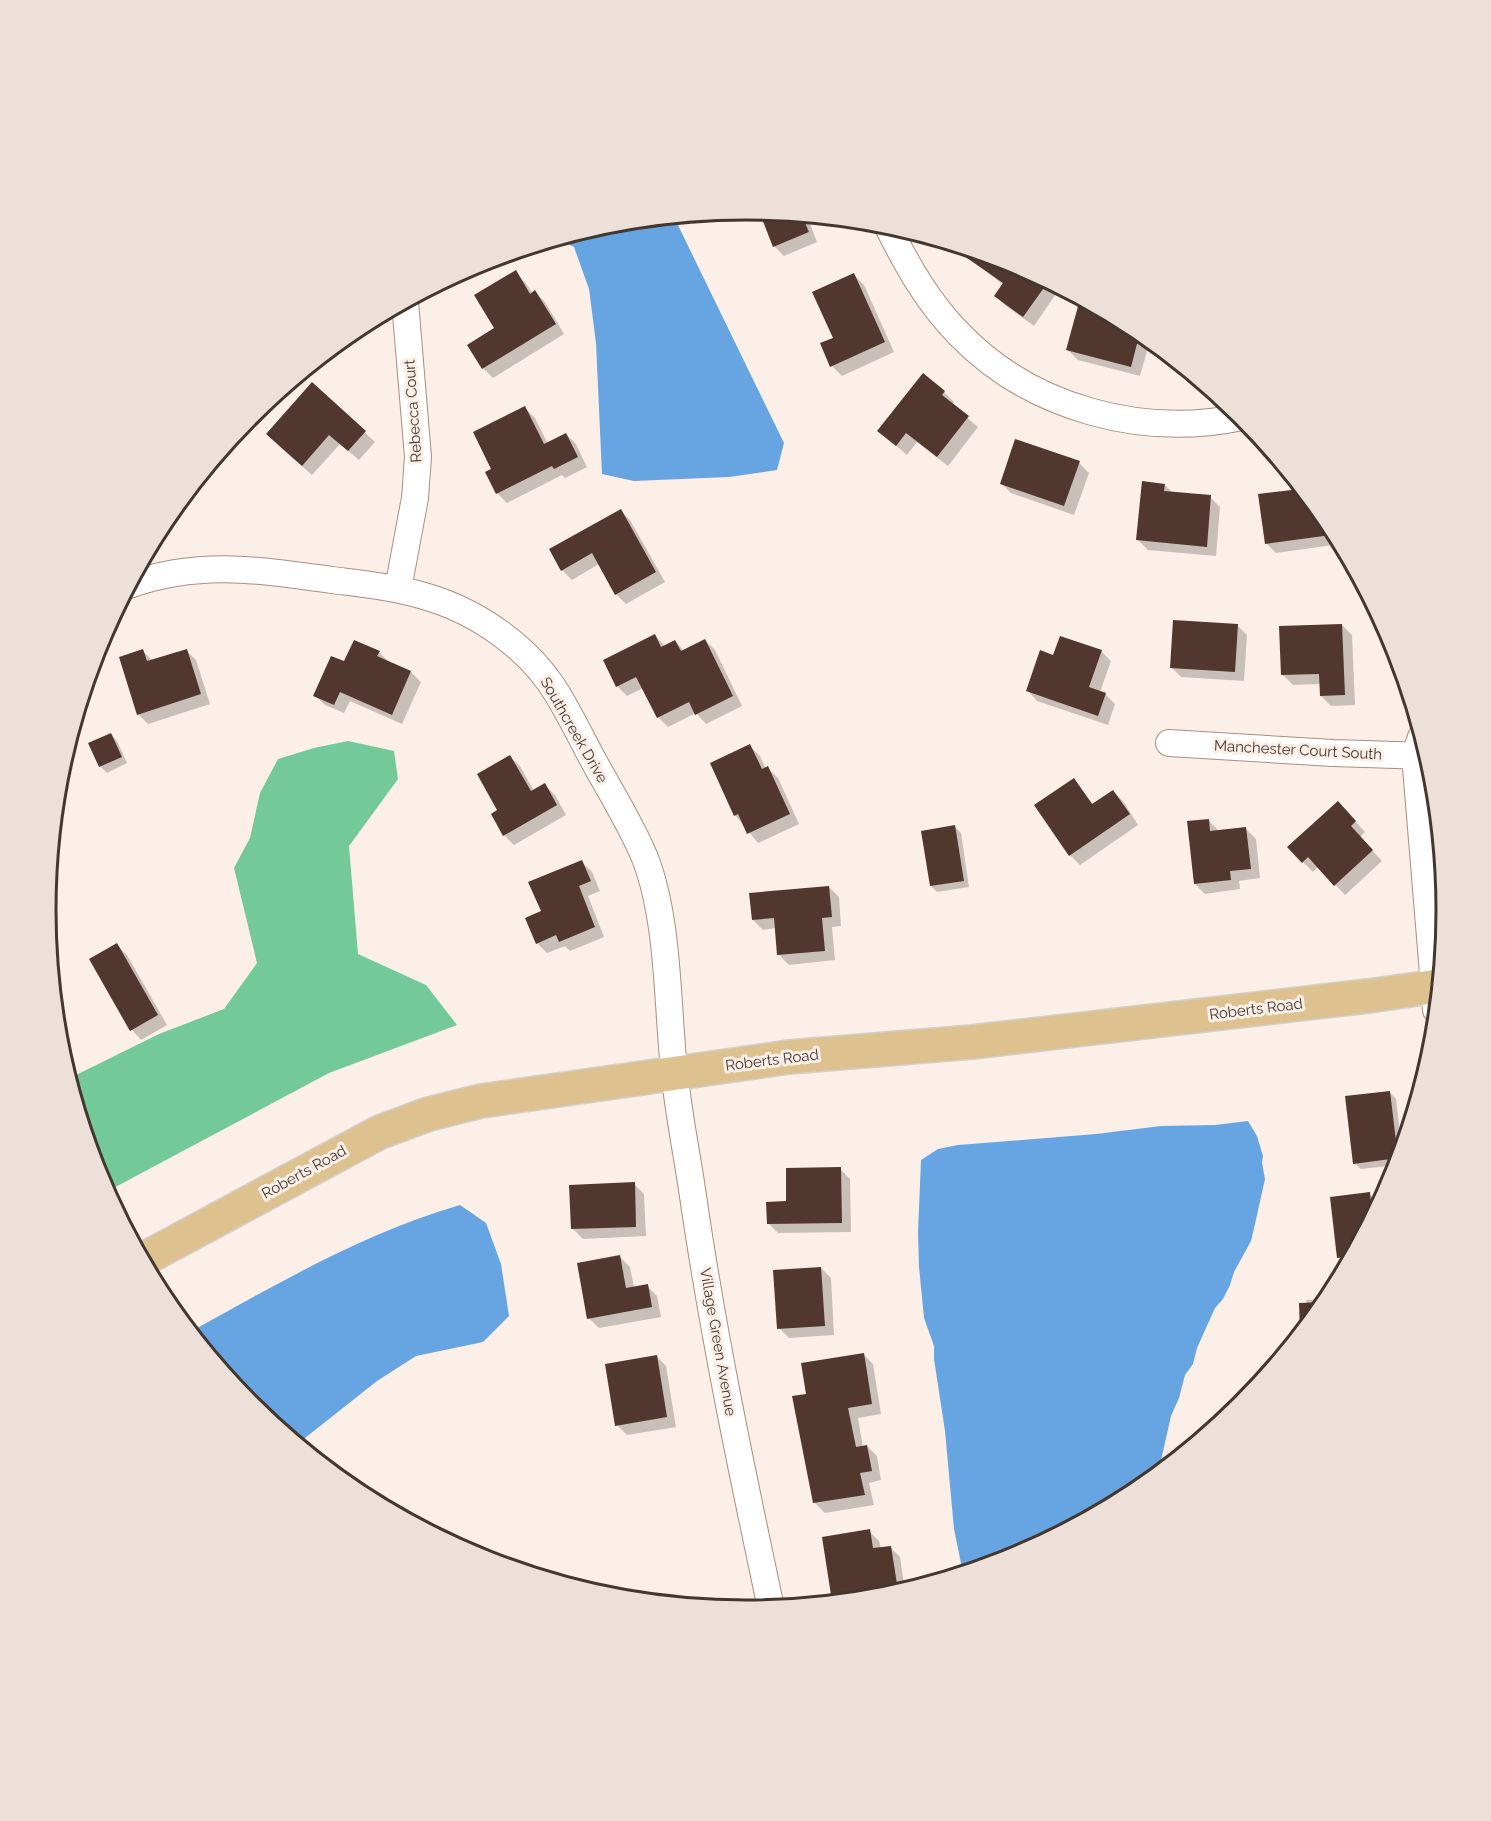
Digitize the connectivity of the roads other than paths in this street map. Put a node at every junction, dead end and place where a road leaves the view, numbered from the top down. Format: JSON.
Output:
{"nodes":[{"id":1,"x":893,"y":237,"type":"edge"},
{"id":2,"x":406,"y":310,"type":"edge"},
{"id":3,"x":1229,"y":419,"type":"edge"},
{"id":4,"x":139,"y":582,"type":"edge"},
{"id":5,"x":398,"y":590,"type":"junction"},
{"id":6,"x":1169,"y":743,"type":"dead end"},
{"id":7,"x":1416,"y":749,"type":"edge"},
{"id":8,"x":1423,"y":781,"type":"edge"},
{"id":9,"x":1434,"y":958,"type":"edge"},
{"id":10,"x":1431,"y":995,"type":"edge"},
{"id":11,"x":675,"y":1073,"type":"junction"},
{"id":12,"x":149,"y":1256,"type":"edge"},
{"id":13,"x":769,"y":1599,"type":"edge"}],
"edges":[{"from":1,"to":3,"type":"street"},
{"from":2,"to":5,"type":"street","name":"Rebecca Court"},
{"from":4,"to":5,"type":"street","name":"Southcreek Drive"},
{"from":5,"to":11,"type":"street","name":"Southcreek Drive"},
{"from":6,"to":7,"type":"street","name":"Manchester Court South"},
{"from":8,"to":9,"type":"street"},
{"from":10,"to":11,"type":"main road","name":"Roberts Road"},
{"from":11,"to":12,"type":"main road","name":"Roberts Road"},
{"from":11,"to":13,"type":"street","name":"Village Green Avenue"}]}
